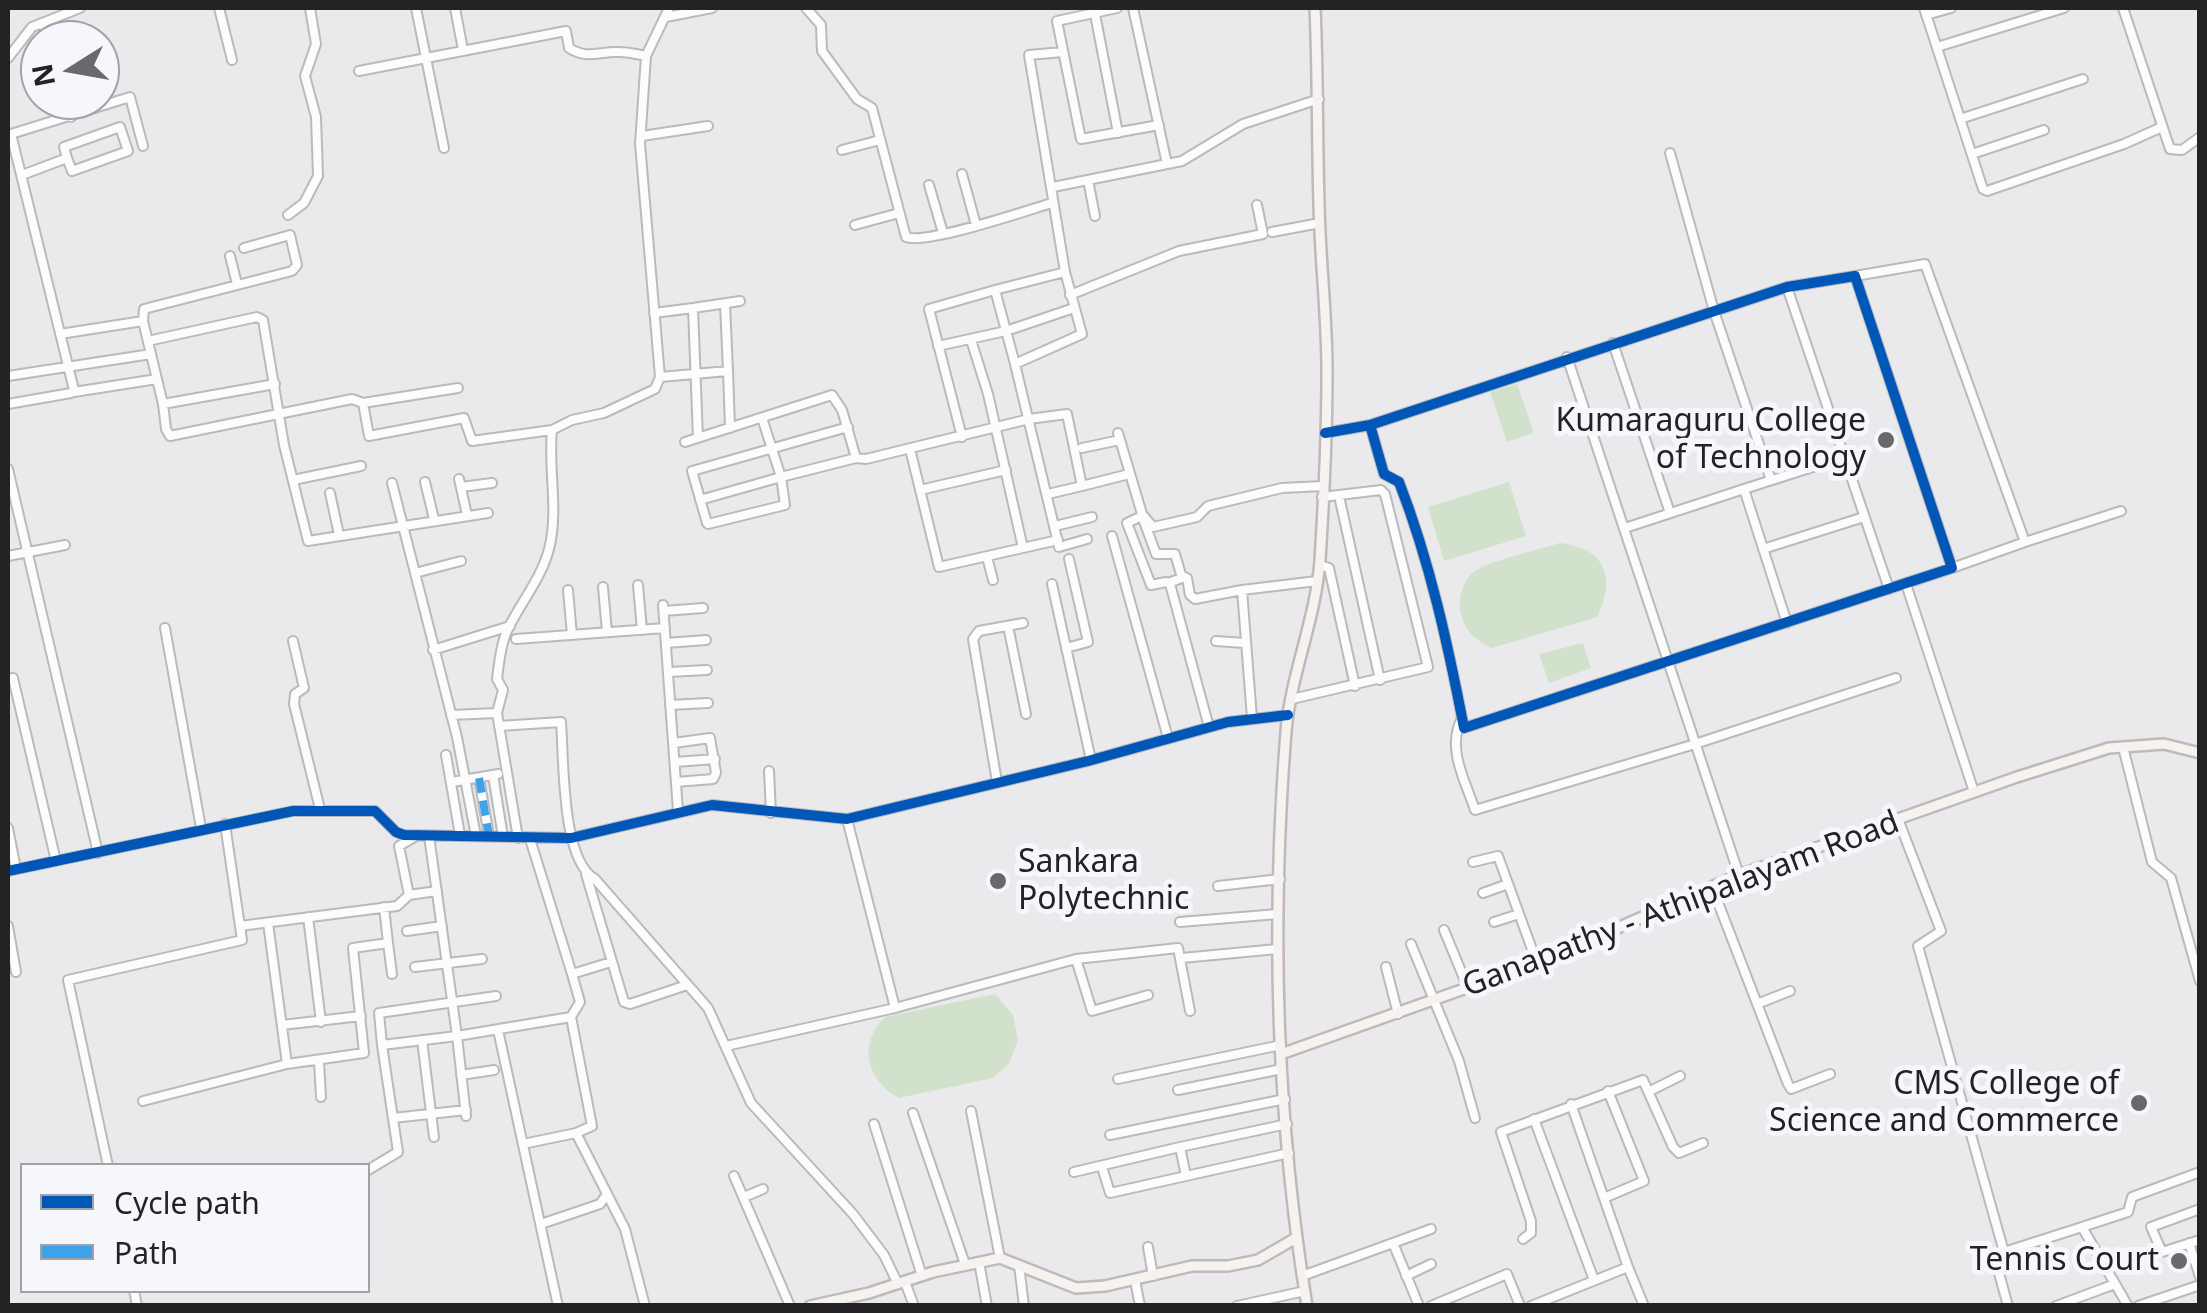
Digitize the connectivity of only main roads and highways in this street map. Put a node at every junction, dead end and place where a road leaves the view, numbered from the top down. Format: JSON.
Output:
{"nodes":[{"id":1,"x":1315,"y":8,"type":"edge"},
{"id":2,"x":2200,"y":753,"type":"edge"},
{"id":3,"x":1281,"y":1050,"type":"junction"},
{"id":4,"x":1296,"y":1238,"type":"junction"},
{"id":5,"x":838,"y":1303,"type":"edge"},
{"id":6,"x":810,"y":1306,"type":"edge"},
{"id":7,"x":1307,"y":1306,"type":"edge"}],
"edges":[{"from":1,"to":3,"type":"main road"},
{"from":2,"to":3,"type":"main road","name":"Ganapathy - Athipalayam Road"},
{"from":3,"to":4,"type":"main road"},
{"from":4,"to":5,"type":"main road"},
{"from":4,"to":7,"type":"main road"},
{"from":5,"to":6,"type":"main road"}]}
